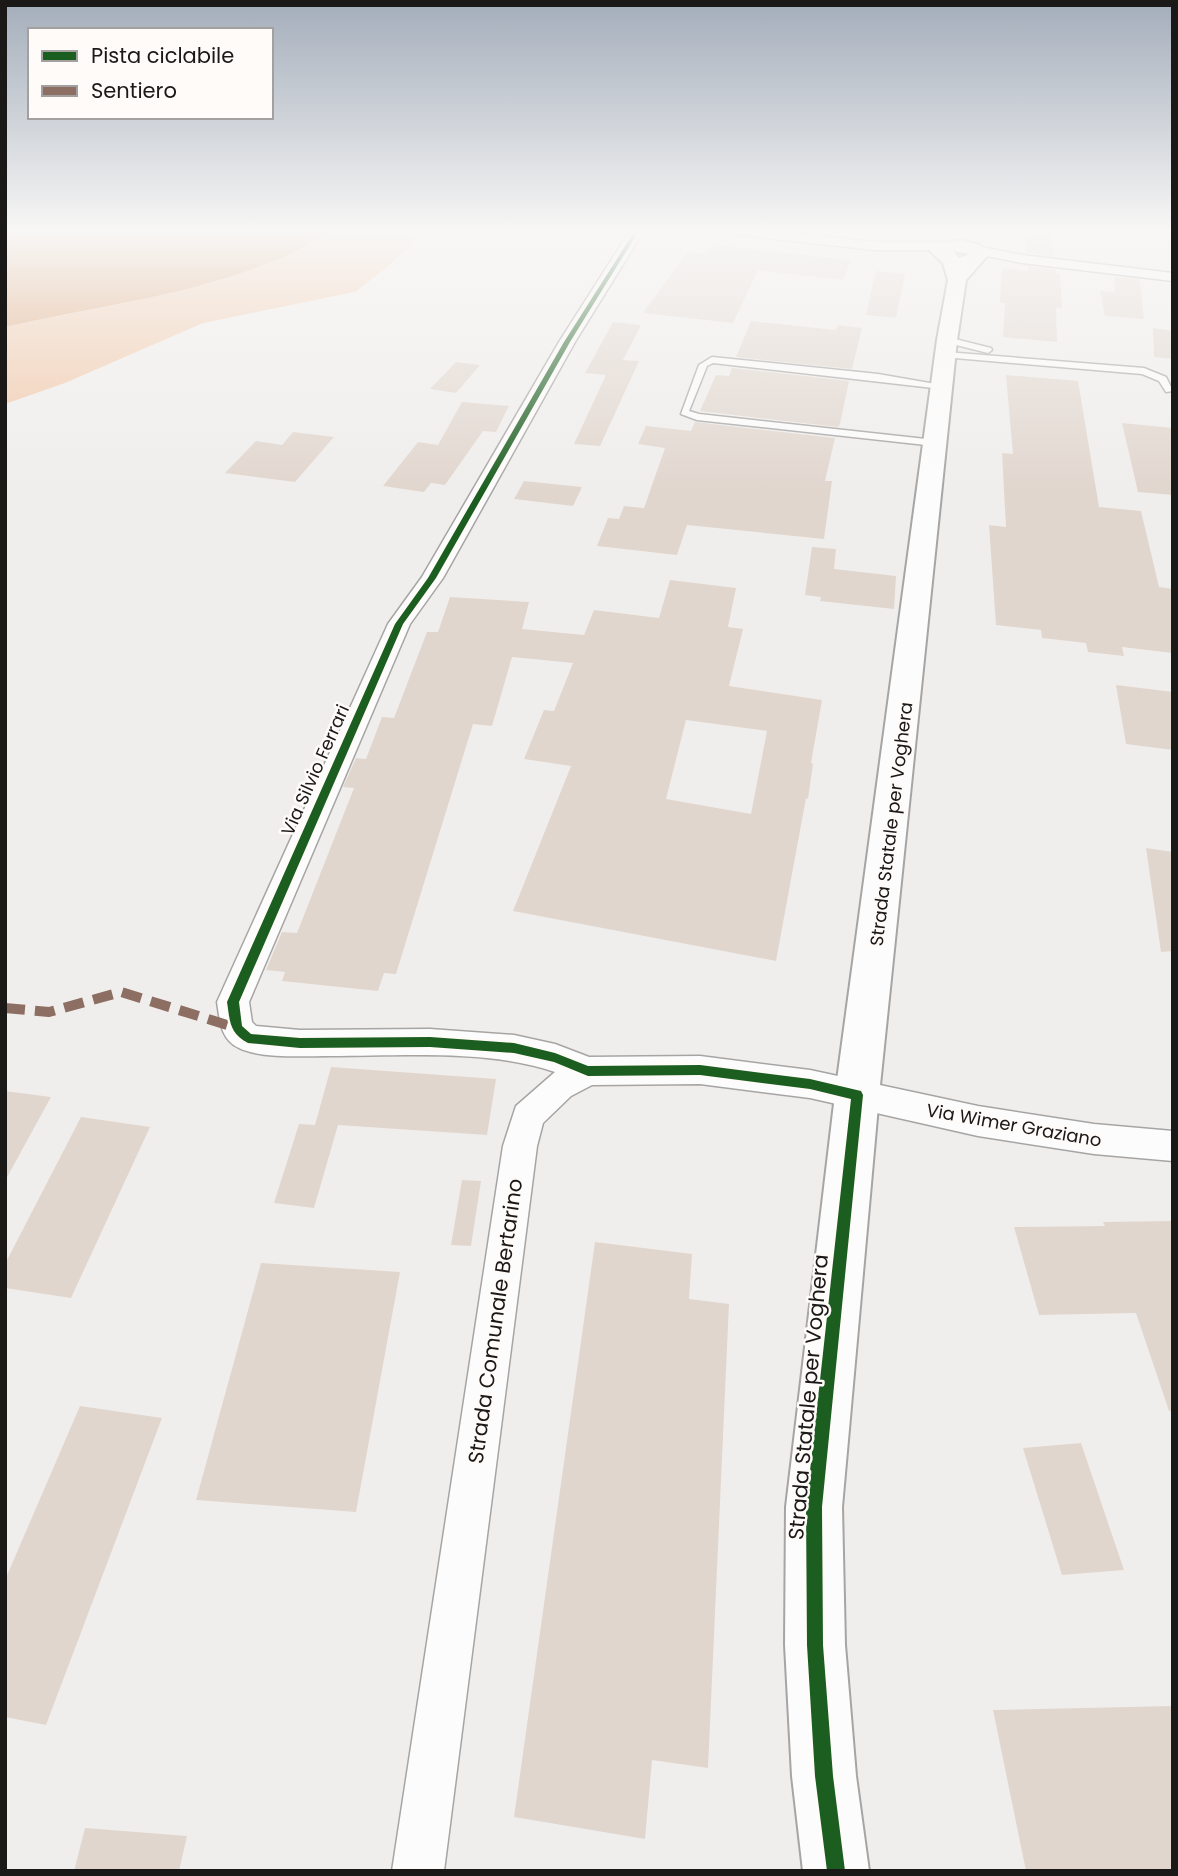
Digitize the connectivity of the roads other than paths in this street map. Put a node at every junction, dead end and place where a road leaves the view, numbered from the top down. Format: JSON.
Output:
{"nodes":[{"id":1,"x":583,"y":317,"type":"edge"},
{"id":2,"x":951,"y":317,"type":"edge"},
{"id":3,"x":946,"y":347,"type":"junction"},
{"id":4,"x":1031,"y":360,"type":"junction"},
{"id":5,"x":942,"y":386,"type":"junction"},
{"id":6,"x":1170,"y":390,"type":"dead end"},
{"id":7,"x":935,"y":443,"type":"junction"},
{"id":8,"x":588,"y":1071,"type":"junction"},
{"id":9,"x":857,"y":1095,"type":"junction"},
{"id":10,"x":1173,"y":1146,"type":"edge"},
{"id":11,"x":418,"y":1871,"type":"edge"},
{"id":12,"x":836,"y":1871,"type":"edge"}],
"edges":[{"from":1,"to":8,"type":"street","name":"Via Silvio Ferrari"},
{"from":2,"to":3,"type":"main road","name":"Strada Statale per Voghera"},
{"from":3,"to":4,"type":"lane"},
{"from":3,"to":4,"type":"lane"},
{"from":3,"to":5,"type":"main road","name":"Strada Statale per Voghera"},
{"from":4,"to":6,"type":"lane"},
{"from":5,"to":7,"type":"main road","name":"Strada Statale per Voghera"},
{"from":5,"to":7,"type":"lane"},
{"from":7,"to":9,"type":"main road","name":"Strada Statale per Voghera"},
{"from":8,"to":9,"type":"street","name":"Strada Comunale Bertarino"},
{"from":8,"to":11,"type":"street","name":"Strada Comunale Bertarino"},
{"from":9,"to":10,"type":"street","name":"Via Wimer Graziano"},
{"from":9,"to":12,"type":"main road","name":"Strada Statale per Voghera"}]}
